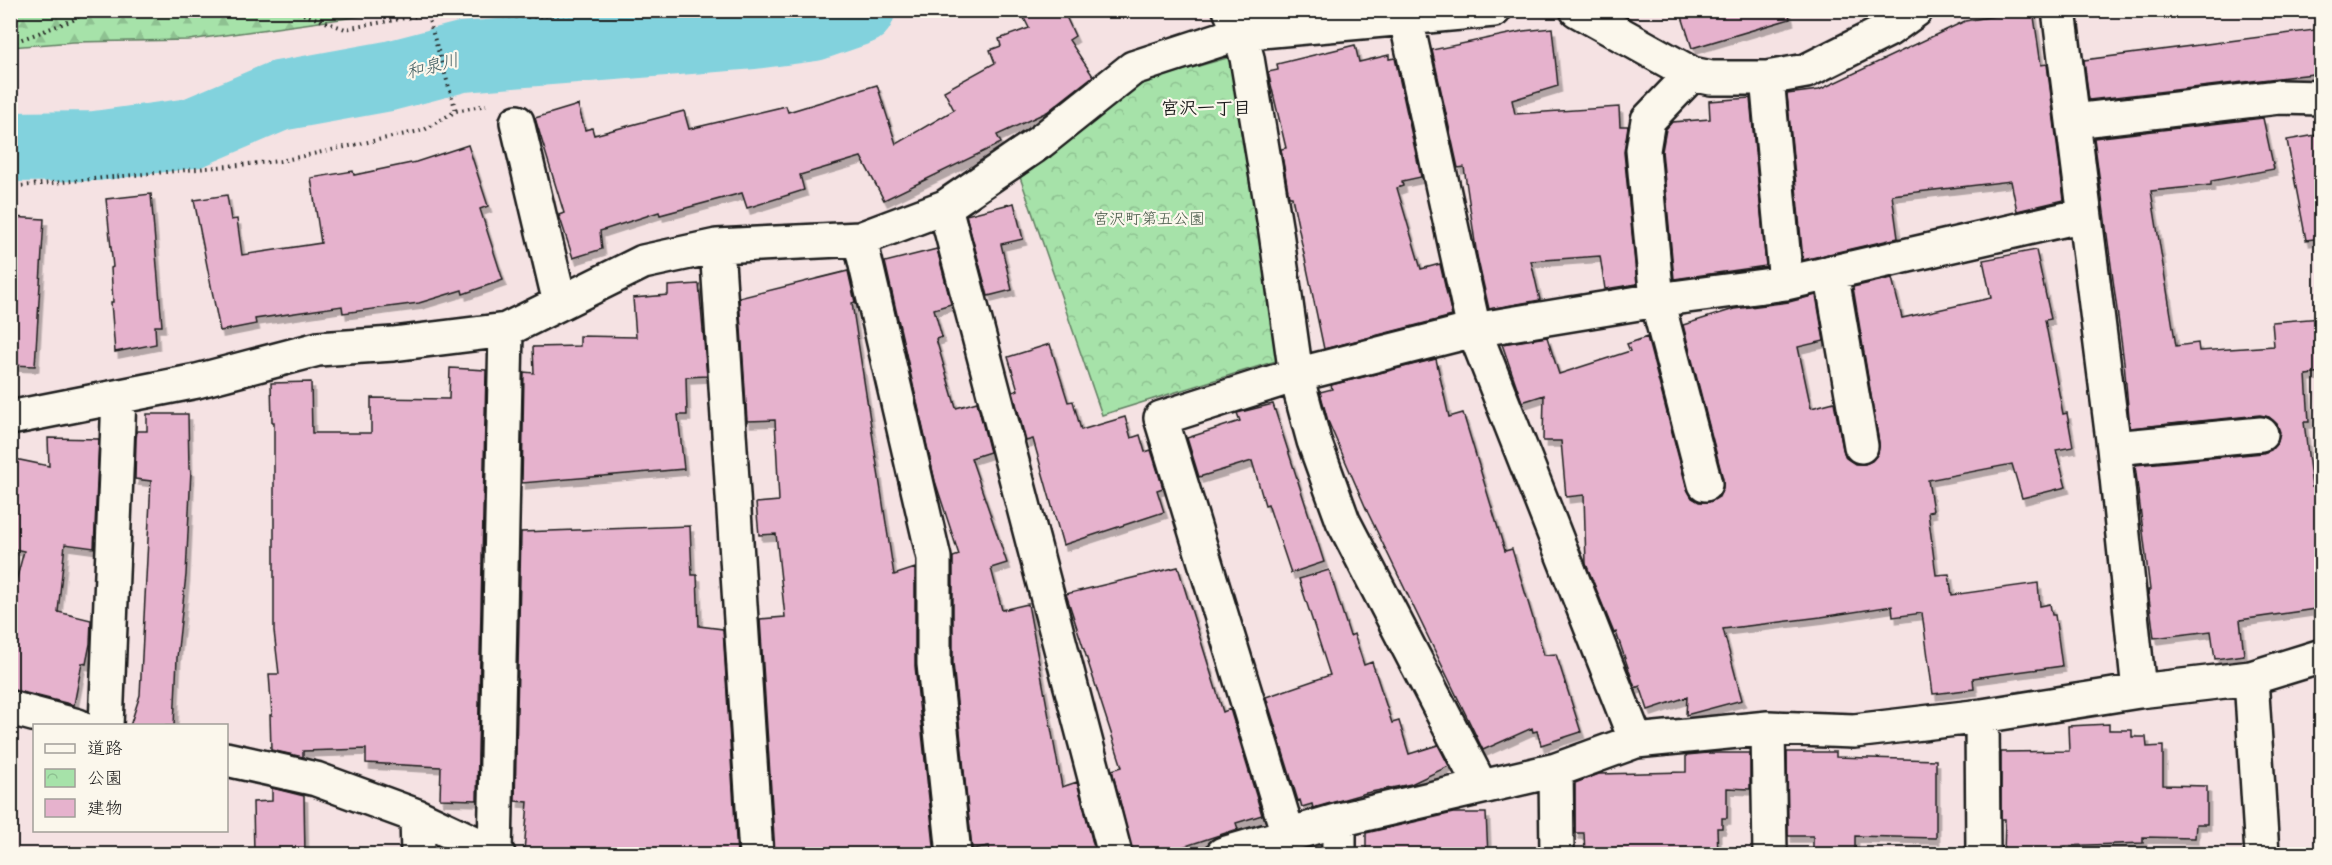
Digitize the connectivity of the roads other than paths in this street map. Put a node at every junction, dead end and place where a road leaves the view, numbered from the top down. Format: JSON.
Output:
{"nodes":[{"id":1,"x":1494,"y":10,"type":"edge"},
{"id":2,"x":1577,"y":10,"type":"edge"},
{"id":3,"x":1916,"y":10,"type":"edge"},
{"id":4,"x":2059,"y":10,"type":"edge"},
{"id":5,"x":1238,"y":18,"type":"edge"},
{"id":6,"x":1406,"y":20,"type":"junction"},
{"id":7,"x":1692,"y":74,"type":"junction"},
{"id":8,"x":1767,"y":78,"type":"junction"},
{"id":9,"x":2322,"y":98,"type":"edge"},
{"id":10,"x":2074,"y":121,"type":"junction"},
{"id":11,"x":517,"y":122,"type":"dead end"},
{"id":12,"x":945,"y":207,"type":"junction"},
{"id":13,"x":2084,"y":215,"type":"junction"},
{"id":14,"x":860,"y":239,"type":"junction"},
{"id":15,"x":717,"y":246,"type":"junction"},
{"id":16,"x":1831,"y":272,"type":"junction"},
{"id":17,"x":1786,"y":283,"type":"junction"},
{"id":18,"x":1657,"y":300,"type":"junction"},
{"id":19,"x":560,"y":303,"type":"junction"},
{"id":20,"x":506,"y":330,"type":"junction"},
{"id":21,"x":1474,"y":330,"type":"junction"},
{"id":22,"x":1296,"y":375,"type":"junction"},
{"id":23,"x":119,"y":397,"type":"junction"},
{"id":24,"x":10,"y":418,"type":"edge"},
{"id":25,"x":2261,"y":434,"type":"dead end"},
{"id":26,"x":1861,"y":446,"type":"dead end"},
{"id":27,"x":2114,"y":448,"type":"junction"},
{"id":28,"x":1705,"y":484,"type":"dead end"},
{"id":29,"x":2322,"y":656,"type":"edge"},
{"id":30,"x":2251,"y":678,"type":"junction"},
{"id":31,"x":2139,"y":691,"type":"junction"},
{"id":32,"x":10,"y":708,"type":"edge"},
{"id":33,"x":1982,"y":716,"type":"junction"},
{"id":34,"x":70,"y":724,"type":"edge"},
{"id":35,"x":106,"y":724,"type":"edge"},
{"id":36,"x":1768,"y":728,"type":"junction"},
{"id":37,"x":1636,"y":741,"type":"junction"},
{"id":38,"x":228,"y":759,"type":"edge"},
{"id":39,"x":1556,"y":770,"type":"junction"},
{"id":40,"x":1481,"y":787,"type":"junction"},
{"id":41,"x":417,"y":816,"type":"junction"},
{"id":42,"x":1339,"y":820,"type":"junction"},
{"id":43,"x":1288,"y":834,"type":"junction"},
{"id":44,"x":496,"y":854,"type":"edge"},
{"id":45,"x":417,"y":855,"type":"edge"},
{"id":46,"x":756,"y":855,"type":"edge"},
{"id":47,"x":954,"y":855,"type":"edge"},
{"id":48,"x":1115,"y":855,"type":"edge"},
{"id":49,"x":1223,"y":855,"type":"edge"},
{"id":50,"x":1339,"y":855,"type":"edge"},
{"id":51,"x":1557,"y":855,"type":"edge"},
{"id":52,"x":1770,"y":855,"type":"edge"},
{"id":53,"x":1983,"y":855,"type":"edge"},
{"id":54,"x":2262,"y":855,"type":"edge"}],
"edges":[{"from":1,"to":6,"type":"street"},
{"from":2,"to":7,"type":"street"},
{"from":3,"to":8,"type":"street"},
{"from":4,"to":10,"type":"street"},
{"from":5,"to":6,"type":"street"},
{"from":5,"to":12,"type":"street"},
{"from":5,"to":22,"type":"street"},
{"from":6,"to":21,"type":"street"},
{"from":7,"to":8,"type":"street"},
{"from":7,"to":18,"type":"street"},
{"from":8,"to":17,"type":"street"},
{"from":9,"to":10,"type":"street"},
{"from":10,"to":13,"type":"street"},
{"from":11,"to":19,"type":"street"},
{"from":12,"to":14,"type":"street"},
{"from":12,"to":48,"type":"street"},
{"from":13,"to":16,"type":"street"},
{"from":13,"to":27,"type":"street"},
{"from":14,"to":15,"type":"street"},
{"from":14,"to":47,"type":"street"},
{"from":15,"to":19,"type":"street"},
{"from":15,"to":46,"type":"street"},
{"from":16,"to":17,"type":"street"},
{"from":16,"to":26,"type":"street"},
{"from":17,"to":18,"type":"street"},
{"from":18,"to":21,"type":"street"},
{"from":18,"to":28,"type":"street"},
{"from":19,"to":20,"type":"street"},
{"from":20,"to":23,"type":"street"},
{"from":20,"to":44,"type":"street"},
{"from":21,"to":22,"type":"street"},
{"from":21,"to":37,"type":"street"},
{"from":22,"to":40,"type":"street"},
{"from":22,"to":43,"type":"street"},
{"from":23,"to":24,"type":"street"},
{"from":23,"to":35,"type":"street"},
{"from":25,"to":27,"type":"street"},
{"from":27,"to":31,"type":"street"},
{"from":29,"to":30,"type":"street"},
{"from":30,"to":31,"type":"street"},
{"from":30,"to":54,"type":"street"},
{"from":31,"to":33,"type":"street"},
{"from":32,"to":34,"type":"street"},
{"from":33,"to":36,"type":"street"},
{"from":33,"to":53,"type":"street"},
{"from":36,"to":37,"type":"street"},
{"from":36,"to":52,"type":"street"},
{"from":37,"to":39,"type":"street"},
{"from":38,"to":41,"type":"street"},
{"from":39,"to":40,"type":"street"},
{"from":39,"to":51,"type":"street"},
{"from":40,"to":42,"type":"street"},
{"from":41,"to":44,"type":"street"},
{"from":41,"to":45,"type":"street"},
{"from":42,"to":43,"type":"street"},
{"from":42,"to":50,"type":"street"},
{"from":43,"to":49,"type":"street"}]}
